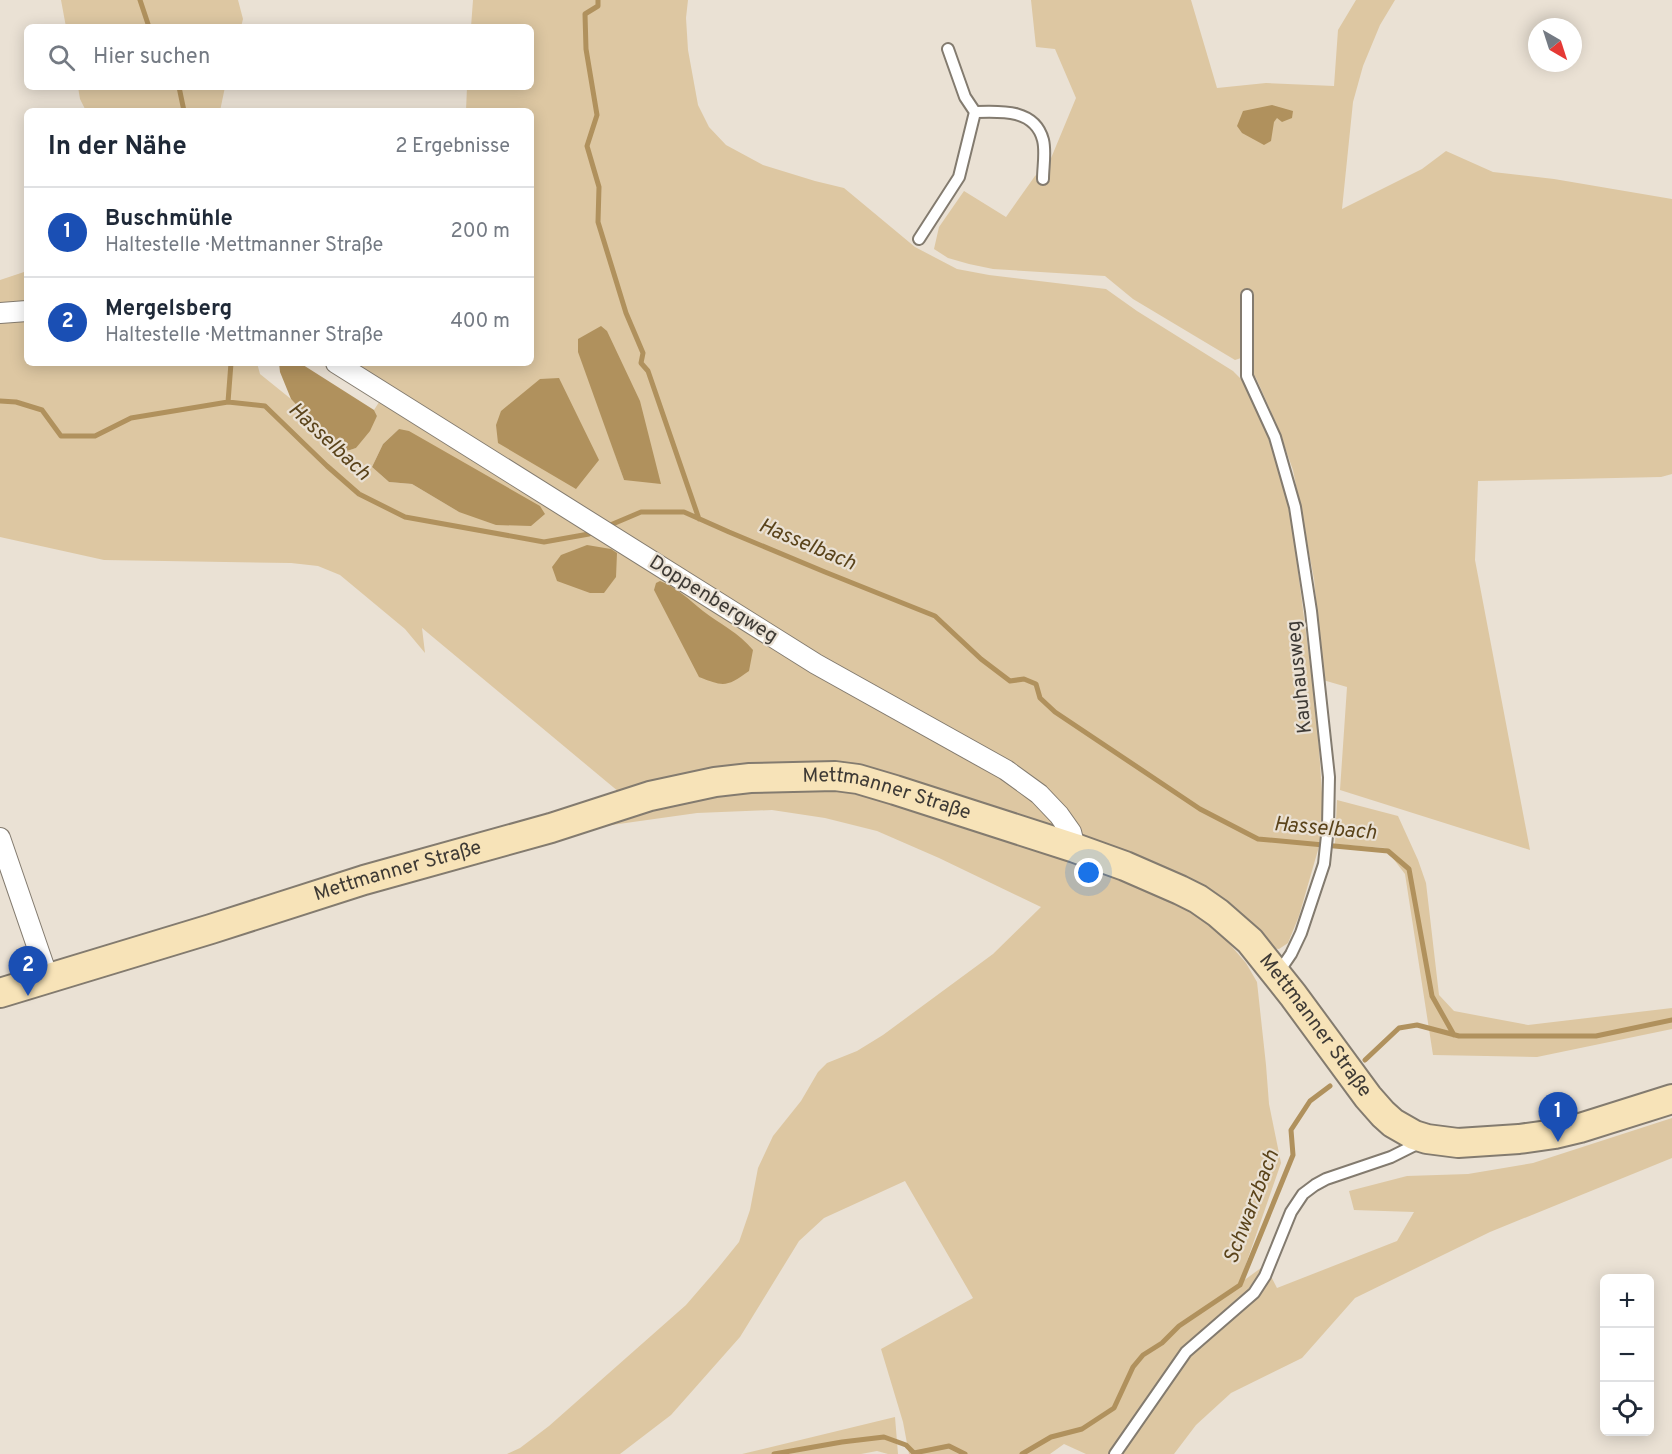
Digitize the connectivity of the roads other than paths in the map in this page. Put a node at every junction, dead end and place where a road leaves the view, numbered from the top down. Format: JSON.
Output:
{"nodes":[{"id":1,"x":948,"y":49,"type":"dead end"},
{"id":2,"x":975,"y":112,"type":"junction"},
{"id":3,"x":1043,"y":179,"type":"dead end"},
{"id":4,"x":919,"y":239,"type":"dead end"},
{"id":5,"x":1247,"y":295,"type":"dead end"},
{"id":6,"x":24,"y":311,"type":"edge"},
{"id":7,"x":0,"y":312,"type":"edge"},
{"id":8,"x":341,"y":366,"type":"edge"},
{"id":9,"x":0,"y":838,"type":"edge"},
{"id":10,"x":1075,"y":848,"type":"junction"},
{"id":11,"x":1277,"y":974,"type":"junction"},
{"id":12,"x":48,"y":978,"type":"junction"},
{"id":13,"x":0,"y":993,"type":"edge"},
{"id":14,"x":1672,"y":1099,"type":"edge"},
{"id":15,"x":1427,"y":1139,"type":"junction"},
{"id":16,"x":1115,"y":1454,"type":"edge"}],
"edges":[{"from":1,"to":2,"type":"lane"},
{"from":2,"to":3,"type":"lane"},
{"from":2,"to":4,"type":"lane"},
{"from":5,"to":11,"type":"lane","name":"Kauhausweg"},
{"from":6,"to":7,"type":"street"},
{"from":8,"to":10,"type":"street","name":"Doppenbergweg"},
{"from":9,"to":12,"type":"street"},
{"from":10,"to":11,"type":"main road","name":"Mettmanner Straße"},
{"from":10,"to":12,"type":"main road","name":"Mettmanner Straße"},
{"from":11,"to":15,"type":"main road","name":"Mettmanner Straße"},
{"from":12,"to":13,"type":"main road","name":"Mettmanner Straße"},
{"from":14,"to":15,"type":"main road","name":"Mettmanner Straße"},
{"from":15,"to":16,"type":"lane"}]}
